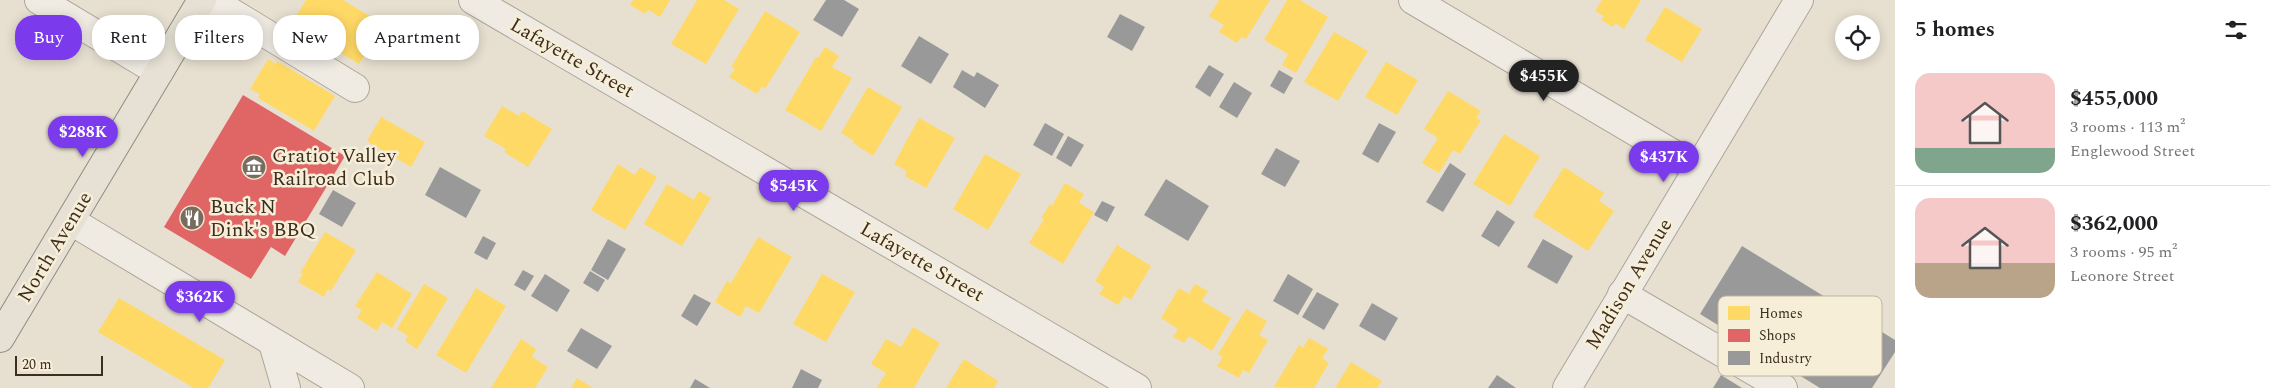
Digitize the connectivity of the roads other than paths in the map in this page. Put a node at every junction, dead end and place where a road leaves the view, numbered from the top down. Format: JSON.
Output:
{"nodes":[{"id":1,"x":39,"y":0,"type":"edge"},
{"id":2,"x":202,"y":0,"type":"edge"},
{"id":3,"x":211,"y":0,"type":"edge"},
{"id":4,"x":473,"y":0,"type":"edge"},
{"id":5,"x":1413,"y":0,"type":"edge"},
{"id":6,"x":1799,"y":0,"type":"edge"},
{"id":7,"x":159,"y":72,"type":"junction"},
{"id":8,"x":355,"y":88,"type":"dead end"},
{"id":9,"x":1697,"y":168,"type":"junction"},
{"id":10,"x":71,"y":221,"type":"junction"},
{"id":11,"x":1622,"y":294,"type":"junction"},
{"id":12,"x":0,"y":338,"type":"edge"},
{"id":13,"x":273,"y":343,"type":"junction"},
{"id":14,"x":1718,"y":350,"type":"edge"},
{"id":15,"x":1762,"y":376,"type":"edge"},
{"id":16,"x":286,"y":388,"type":"edge"},
{"id":17,"x":350,"y":388,"type":"edge"},
{"id":18,"x":1137,"y":388,"type":"edge"},
{"id":19,"x":1567,"y":388,"type":"edge"},
{"id":20,"x":1783,"y":388,"type":"edge"}],
"edges":[{"from":1,"to":7,"type":"street"},
{"from":2,"to":7,"type":"main road","name":"North Avenue"},
{"from":3,"to":8,"type":"street"},
{"from":4,"to":18,"type":"street","name":"Lafayette Street"},
{"from":5,"to":9,"type":"street"},
{"from":6,"to":9,"type":"street","name":"Madison Avenue"},
{"from":7,"to":10,"type":"main road","name":"North Avenue"},
{"from":9,"to":11,"type":"street","name":"Madison Avenue"},
{"from":10,"to":12,"type":"main road","name":"North Avenue"},
{"from":10,"to":13,"type":"street"},
{"from":11,"to":14,"type":"street"},
{"from":11,"to":19,"type":"street","name":"Madison Avenue"},
{"from":13,"to":16,"type":"street"},
{"from":13,"to":17,"type":"street"},
{"from":15,"to":20,"type":"street"}]}
